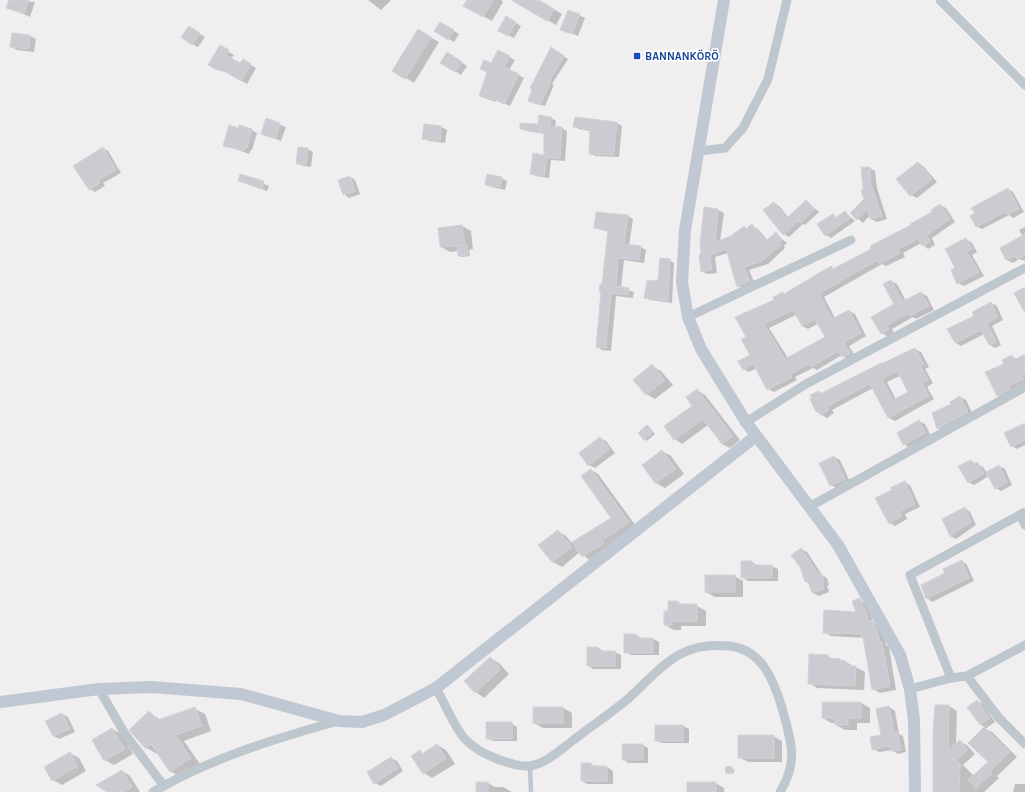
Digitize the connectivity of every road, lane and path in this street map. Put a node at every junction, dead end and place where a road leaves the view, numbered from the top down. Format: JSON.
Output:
{"nodes":[{"id":1,"x":724,"y":0,"type":"edge"},
{"id":2,"x":787,"y":0,"type":"edge"},
{"id":3,"x":940,"y":0,"type":"edge"},
{"id":4,"x":1025,"y":85,"type":"edge"},
{"id":5,"x":699,"y":151,"type":"junction"},
{"id":6,"x":851,"y":240,"type":"dead end"},
{"id":7,"x":1025,"y":268,"type":"edge"},
{"id":8,"x":688,"y":317,"type":"junction"},
{"id":9,"x":1025,"y":387,"type":"edge"},
{"id":10,"x":746,"y":422,"type":"junction"},
{"id":11,"x":756,"y":436,"type":"junction"},
{"id":12,"x":809,"y":507,"type":"junction"},
{"id":13,"x":1022,"y":514,"type":"edge"},
{"id":14,"x":1025,"y":525,"type":"edge"},
{"id":15,"x":1025,"y":645,"type":"edge"},
{"id":16,"x":967,"y":676,"type":"junction"},
{"id":17,"x":951,"y":678,"type":"junction"},
{"id":18,"x":436,"y":688,"type":"junction"},
{"id":19,"x":99,"y":689,"type":"junction"},
{"id":20,"x":910,"y":689,"type":"junction"},
{"id":21,"x":0,"y":702,"type":"edge"},
{"id":22,"x":340,"y":721,"type":"junction"},
{"id":23,"x":1025,"y":744,"type":"edge"},
{"id":24,"x":530,"y":766,"type":"junction"},
{"id":25,"x":164,"y":786,"type":"junction"},
{"id":26,"x":153,"y":792,"type":"edge"},
{"id":27,"x":531,"y":792,"type":"edge"},
{"id":28,"x":780,"y":792,"type":"edge"},
{"id":29,"x":915,"y":792,"type":"edge"}],
"edges":[{"from":1,"to":5,"type":"main road"},
{"from":2,"to":5,"type":"street"},
{"from":3,"to":4,"type":"street"},
{"from":5,"to":8,"type":"main road"},
{"from":6,"to":8,"type":"street"},
{"from":7,"to":10,"type":"street"},
{"from":8,"to":10,"type":"main road"},
{"from":9,"to":12,"type":"street"},
{"from":10,"to":11,"type":"main road"},
{"from":11,"to":12,"type":"main road"},
{"from":11,"to":18,"type":"main road"},
{"from":12,"to":20,"type":"main road"},
{"from":13,"to":14,"type":"street"},
{"from":13,"to":17,"type":"street"},
{"from":15,"to":16,"type":"street"},
{"from":16,"to":17,"type":"street"},
{"from":16,"to":23,"type":"street"},
{"from":17,"to":20,"type":"street"},
{"from":18,"to":22,"type":"main road"},
{"from":18,"to":24,"type":"street"},
{"from":19,"to":21,"type":"main road"},
{"from":19,"to":22,"type":"main road"},
{"from":19,"to":25,"type":"street"},
{"from":20,"to":29,"type":"main road"},
{"from":22,"to":25,"type":"street"},
{"from":24,"to":27,"type":"lane"},
{"from":24,"to":28,"type":"street"},
{"from":25,"to":26,"type":"street"}]}
